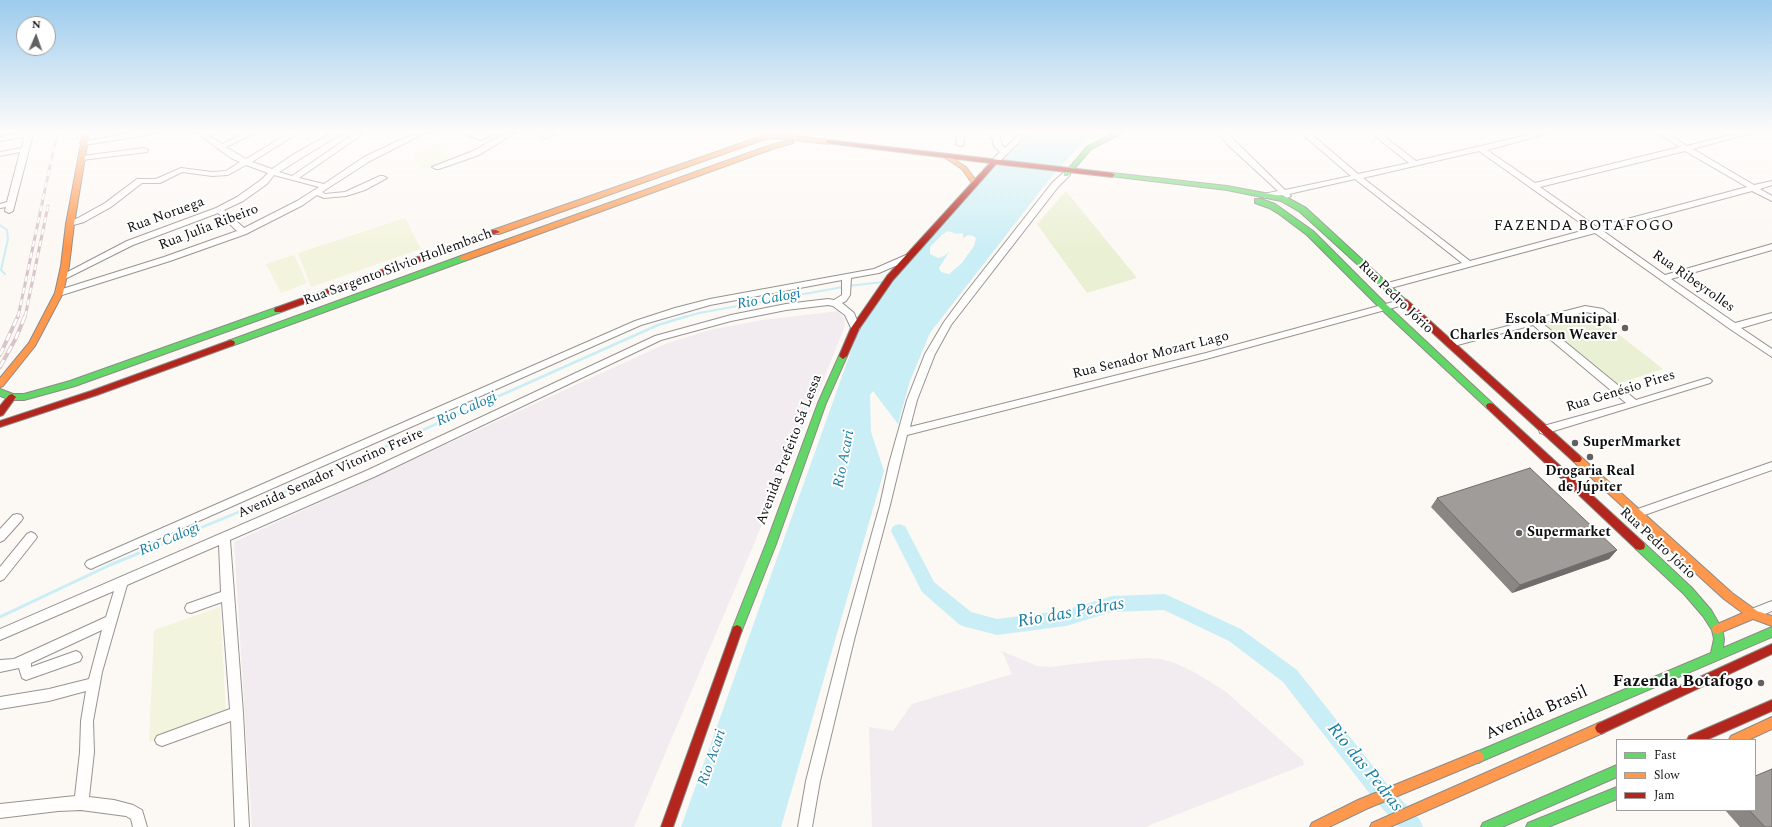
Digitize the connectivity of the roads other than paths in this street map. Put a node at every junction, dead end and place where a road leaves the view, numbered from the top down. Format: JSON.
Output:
{"nodes":[{"id":1,"x":20,"y":172,"type":"edge"},
{"id":2,"x":80,"y":172,"type":"edge"},
{"id":3,"x":178,"y":172,"type":"edge"},
{"id":4,"x":193,"y":172,"type":"edge"},
{"id":5,"x":230,"y":172,"type":"edge"},
{"id":6,"x":273,"y":172,"type":"joint"},
{"id":7,"x":304,"y":172,"type":"edge"},
{"id":8,"x":347,"y":172,"type":"edge"},
{"id":9,"x":666,"y":172,"type":"edge"},
{"id":10,"x":692,"y":172,"type":"edge"},
{"id":11,"x":967,"y":172,"type":"edge"},
{"id":12,"x":984,"y":172,"type":"edge"},
{"id":13,"x":1065,"y":172,"type":"junction"},
{"id":14,"x":1089,"y":172,"type":"joint"},
{"id":15,"x":1261,"y":172,"type":"edge"},
{"id":16,"x":1351,"y":172,"type":"edge"},
{"id":17,"x":1378,"y":172,"type":"edge"},
{"id":18,"x":1513,"y":172,"type":"edge"},
{"id":19,"x":1594,"y":172,"type":"edge"},
{"id":20,"x":1727,"y":172,"type":"edge"},
{"id":21,"x":1356,"y":176,"type":"junction"},
{"id":22,"x":383,"y":178,"type":"dead end"},
{"id":23,"x":293,"y":179,"type":"junction"},
{"id":24,"x":974,"y":182,"type":"junction"},
{"id":25,"x":1772,"y":183,"type":"edge"},
{"id":26,"x":325,"y":186,"type":"junction"},
{"id":27,"x":1534,"y":186,"type":"junction"},
{"id":28,"x":1755,"y":188,"type":"junction"},
{"id":29,"x":316,"y":192,"type":"junction"},
{"id":30,"x":1283,"y":192,"type":"junction"},
{"id":31,"x":1267,"y":196,"type":"junction"},
{"id":32,"x":1772,"y":199,"type":"edge"},
{"id":33,"x":1294,"y":204,"type":"junction"},
{"id":34,"x":0,"y":206,"type":"edge"},
{"id":35,"x":219,"y":210,"type":"junction"},
{"id":36,"x":551,"y":212,"type":"junction"},
{"id":37,"x":70,"y":224,"type":"junction"},
{"id":38,"x":560,"y":224,"type":"junction"},
{"id":39,"x":1325,"y":229,"type":"junction"},
{"id":40,"x":1595,"y":230,"type":"junction"},
{"id":41,"x":243,"y":232,"type":"junction"},
{"id":42,"x":1310,"y":234,"type":"junction"},
{"id":43,"x":1772,"y":247,"type":"edge"},
{"id":44,"x":906,"y":258,"type":"junction"},
{"id":45,"x":1468,"y":264,"type":"junction"},
{"id":46,"x":64,"y":276,"type":"junction"},
{"id":47,"x":1664,"y":278,"type":"junction"},
{"id":48,"x":847,"y":284,"type":"junction"},
{"id":49,"x":1387,"y":286,"type":"junction"},
{"id":50,"x":59,"y":293,"type":"junction"},
{"id":51,"x":308,"y":300,"type":"junction"},
{"id":52,"x":1404,"y":302,"type":"junction"},
{"id":53,"x":835,"y":303,"type":"junction"},
{"id":54,"x":1384,"y":308,"type":"junction"},
{"id":55,"x":313,"y":314,"type":"junction"},
{"id":56,"x":1772,"y":316,"type":"edge"},
{"id":57,"x":1613,"y":320,"type":"dead end"},
{"id":58,"x":1536,"y":323,"type":"junction"},
{"id":59,"x":1733,"y":327,"type":"junction"},
{"id":60,"x":855,"y":328,"type":"junction"},
{"id":61,"x":1450,"y":344,"type":"junction"},
{"id":62,"x":1772,"y":354,"type":"edge"},
{"id":63,"x":1707,"y":380,"type":"dead end"},
{"id":64,"x":0,"y":384,"type":"edge"},
{"id":65,"x":0,"y":392,"type":"edge"},
{"id":66,"x":1505,"y":394,"type":"junction"},
{"id":67,"x":12,"y":398,"type":"junction"},
{"id":68,"x":1482,"y":399,"type":"junction"},
{"id":69,"x":1634,"y":404,"type":"junction"},
{"id":70,"x":0,"y":413,"type":"edge"},
{"id":71,"x":0,"y":424,"type":"edge"},
{"id":72,"x":1544,"y":430,"type":"junction"},
{"id":73,"x":903,"y":432,"type":"junction"},
{"id":74,"x":1772,"y":466,"type":"edge"},
{"id":75,"x":1636,"y":514,"type":"junction"},
{"id":76,"x":17,"y":518,"type":"dead end"},
{"id":77,"x":0,"y":537,"type":"edge"},
{"id":78,"x":31,"y":537,"type":"dead end"},
{"id":79,"x":224,"y":537,"type":"junction"},
{"id":80,"x":91,"y":564,"type":"dead end"},
{"id":81,"x":0,"y":576,"type":"edge"},
{"id":82,"x":122,"y":582,"type":"junction"},
{"id":83,"x":227,"y":595,"type":"junction"},
{"id":84,"x":1772,"y":606,"type":"edge"},
{"id":85,"x":191,"y":608,"type":"dead end"},
{"id":86,"x":1753,"y":614,"type":"junction"},
{"id":87,"x":111,"y":620,"type":"junction"},
{"id":88,"x":1772,"y":620,"type":"edge"},
{"id":89,"x":1717,"y":629,"type":"junction"},
{"id":90,"x":1772,"y":632,"type":"edge"},
{"id":91,"x":0,"y":635,"type":"edge"},
{"id":92,"x":1772,"y":649,"type":"edge"},
{"id":93,"x":1716,"y":654,"type":"junction"},
{"id":94,"x":76,"y":657,"type":"dead end"},
{"id":95,"x":24,"y":660,"type":"junction"},
{"id":96,"x":0,"y":666,"type":"edge"},
{"id":97,"x":94,"y":683,"type":"junction"},
{"id":98,"x":0,"y":703,"type":"edge"},
{"id":99,"x":1772,"y":705,"type":"edge"},
{"id":100,"x":237,"y":713,"type":"junction"},
{"id":101,"x":1772,"y":724,"type":"edge"},
{"id":102,"x":1695,"y":739,"type":"edge"},
{"id":103,"x":1737,"y":739,"type":"edge"},
{"id":104,"x":162,"y":740,"type":"dead end"},
{"id":105,"x":1616,"y":771,"type":"edge"},
{"id":106,"x":1616,"y":792,"type":"edge"},
{"id":107,"x":81,"y":803,"type":"junction"},
{"id":108,"x":0,"y":812,"type":"edge"},
{"id":109,"x":1378,"y":826,"type":"edge"},
{"id":110,"x":140,"y":827,"type":"edge"},
{"id":111,"x":242,"y":827,"type":"edge"},
{"id":112,"x":667,"y":827,"type":"edge"},
{"id":113,"x":805,"y":827,"type":"edge"},
{"id":114,"x":1316,"y":827,"type":"edge"},
{"id":115,"x":1487,"y":827,"type":"edge"},
{"id":116,"x":1532,"y":827,"type":"edge"}],
"edges":[{"from":1,"to":34,"type":"street"},
{"from":2,"to":37,"type":"main road"},
{"from":3,"to":37,"type":"street"},
{"from":4,"to":5,"type":"street"},
{"from":6,"to":23,"type":"street"},
{"from":6,"to":35,"type":"street","name":"Rua Noruega"},
{"from":7,"to":23,"type":"street"},
{"from":8,"to":26,"type":"street","name":"Rua Julia Ribeiro"},
{"from":9,"to":36,"type":"main road","name":"Rua Sargento Silvio Hollembach"},
{"from":10,"to":38,"type":"main road","name":"Rua Sargento Silvio Hollembach"},
{"from":11,"to":24,"type":"main road"},
{"from":12,"to":24,"type":"main road","name":"Avenida Prefeito Sá Lessa"},
{"from":13,"to":14,"type":"main road"},
{"from":13,"to":42,"type":"main road","name":"Rua Pedro Jório"},
{"from":13,"to":73,"type":"street"},
{"from":14,"to":31,"type":"main road"},
{"from":15,"to":30,"type":"street","name":"Rua Pedro Jório"},
{"from":16,"to":21,"type":"street"},
{"from":17,"to":21,"type":"street"},
{"from":18,"to":27,"type":"street","name":"Rua Ribeyrolles"},
{"from":19,"to":27,"type":"street"},
{"from":20,"to":28,"type":"street"},
{"from":21,"to":30,"type":"street"},
{"from":21,"to":45,"type":"street"},
{"from":22,"to":29,"type":"street"},
{"from":23,"to":26,"type":"street"},
{"from":24,"to":44,"type":"main road","name":"Avenida Prefeito Sá Lessa"},
{"from":25,"to":28,"type":"street"},
{"from":26,"to":29,"type":"street","name":"Rua Julia Ribeiro"},
{"from":27,"to":40,"type":"street","name":"Rua Ribeyrolles"},
{"from":28,"to":32,"type":"street"},
{"from":28,"to":40,"type":"street"},
{"from":29,"to":41,"type":"street","name":"Rua Julia Ribeiro"},
{"from":30,"to":31,"type":"street"},
{"from":30,"to":33,"type":"street","name":"Rua Pedro Jório"},
{"from":31,"to":33,"type":"main road"},
{"from":33,"to":39,"type":"main road","name":"Rua Pedro Jório"},
{"from":35,"to":41,"type":"street"},
{"from":35,"to":46,"type":"street","name":"Rua Noruega"},
{"from":36,"to":38,"type":"main road"},
{"from":36,"to":51,"type":"main road","name":"Rua Sargento Silvio Hollembach"},
{"from":37,"to":46,"type":"main road"},
{"from":38,"to":55,"type":"main road","name":"Rua Sargento Silvio Hollembach"},
{"from":39,"to":42,"type":"main road"},
{"from":39,"to":49,"type":"main road","name":"Rua Pedro Jório"},
{"from":40,"to":45,"type":"street"},
{"from":40,"to":47,"type":"street","name":"Rua Ribeyrolles"},
{"from":41,"to":50,"type":"street","name":"Rua Julia Ribeiro"},
{"from":42,"to":54,"type":"main road","name":"Rua Pedro Jório"},
{"from":43,"to":47,"type":"street"},
{"from":44,"to":48,"type":"street","name":"Avenida Senador Vitorino Freire"},
{"from":44,"to":60,"type":"main road","name":"Avenida Prefeito Sá Lessa"},
{"from":45,"to":49,"type":"street"},
{"from":46,"to":50,"type":"main road"},
{"from":47,"to":59,"type":"street","name":"Rua Ribeyrolles"},
{"from":48,"to":53,"type":"street"},
{"from":48,"to":80,"type":"street","name":"Avenida Senador Vitorino Freire"},
{"from":49,"to":52,"type":"main road","name":"Rua Pedro Jório"},
{"from":50,"to":64,"type":"main road"},
{"from":51,"to":55,"type":"main road"},
{"from":51,"to":67,"type":"main road","name":"Rua Sargento Silvio Hollembach"},
{"from":52,"to":54,"type":"street","name":"Rua Senador Mozart Lago"},
{"from":52,"to":61,"type":"main road","name":"Rua Pedro Jório"},
{"from":53,"to":60,"type":"street"},
{"from":53,"to":79,"type":"street","name":"Avenida Senador Vitorino Freire"},
{"from":54,"to":68,"type":"main road","name":"Rua Pedro Jório"},
{"from":54,"to":73,"type":"street","name":"Rua Senador Mozart Lago"},
{"from":55,"to":71,"type":"main road","name":"Rua Sargento Silvio Hollembach"},
{"from":56,"to":59,"type":"street"},
{"from":57,"to":58,"type":"street"},
{"from":58,"to":61,"type":"street"},
{"from":58,"to":69,"type":"street"},
{"from":59,"to":62,"type":"street","name":"Rua Ribeyrolles"},
{"from":60,"to":112,"type":"main road","name":"Avenida Prefeito Sá Lessa"},
{"from":61,"to":66,"type":"main road","name":"Rua Pedro Jório"},
{"from":63,"to":69,"type":"street","name":"Rua Genésio Pires"},
{"from":65,"to":67,"type":"main road"},
{"from":66,"to":68,"type":"main road"},
{"from":66,"to":72,"type":"main road","name":"Rua Pedro Jório"},
{"from":67,"to":70,"type":"main road"},
{"from":68,"to":89,"type":"main road","name":"Rua Pedro Jório"},
{"from":69,"to":72,"type":"street","name":"Rua Genésio Pires"},
{"from":72,"to":75,"type":"main road","name":"Rua Pedro Jório"},
{"from":73,"to":113,"type":"street"},
{"from":74,"to":75,"type":"street"},
{"from":75,"to":86,"type":"main road","name":"Rua Pedro Jório"},
{"from":76,"to":77,"type":"street"},
{"from":78,"to":81,"type":"street"},
{"from":79,"to":82,"type":"street","name":"Avenida Senador Vitorino Freire"},
{"from":79,"to":83,"type":"street"},
{"from":82,"to":87,"type":"street"},
{"from":82,"to":91,"type":"street","name":"Avenida Senador Vitorino Freire"},
{"from":83,"to":85,"type":"street"},
{"from":83,"to":100,"type":"street"},
{"from":84,"to":86,"type":"street"},
{"from":86,"to":88,"type":"main road","name":"Rua Pedro Jório"},
{"from":86,"to":89,"type":"main road"},
{"from":87,"to":95,"type":"street"},
{"from":87,"to":97,"type":"street"},
{"from":89,"to":93,"type":"main road"},
{"from":90,"to":93,"type":"main road","name":"Avenida Brasil"},
{"from":92,"to":109,"type":"main road"},
{"from":93,"to":114,"type":"main road","name":"Avenida Brasil"},
{"from":94,"to":95,"type":"street"},
{"from":95,"to":96,"type":"street"},
{"from":97,"to":98,"type":"street"},
{"from":97,"to":107,"type":"street"},
{"from":99,"to":102,"type":"main road"},
{"from":100,"to":104,"type":"street"},
{"from":100,"to":111,"type":"street"},
{"from":101,"to":103,"type":"main road"},
{"from":105,"to":115,"type":"main road"},
{"from":106,"to":116,"type":"main road"},
{"from":107,"to":108,"type":"street"},
{"from":107,"to":110,"type":"street"}]}
